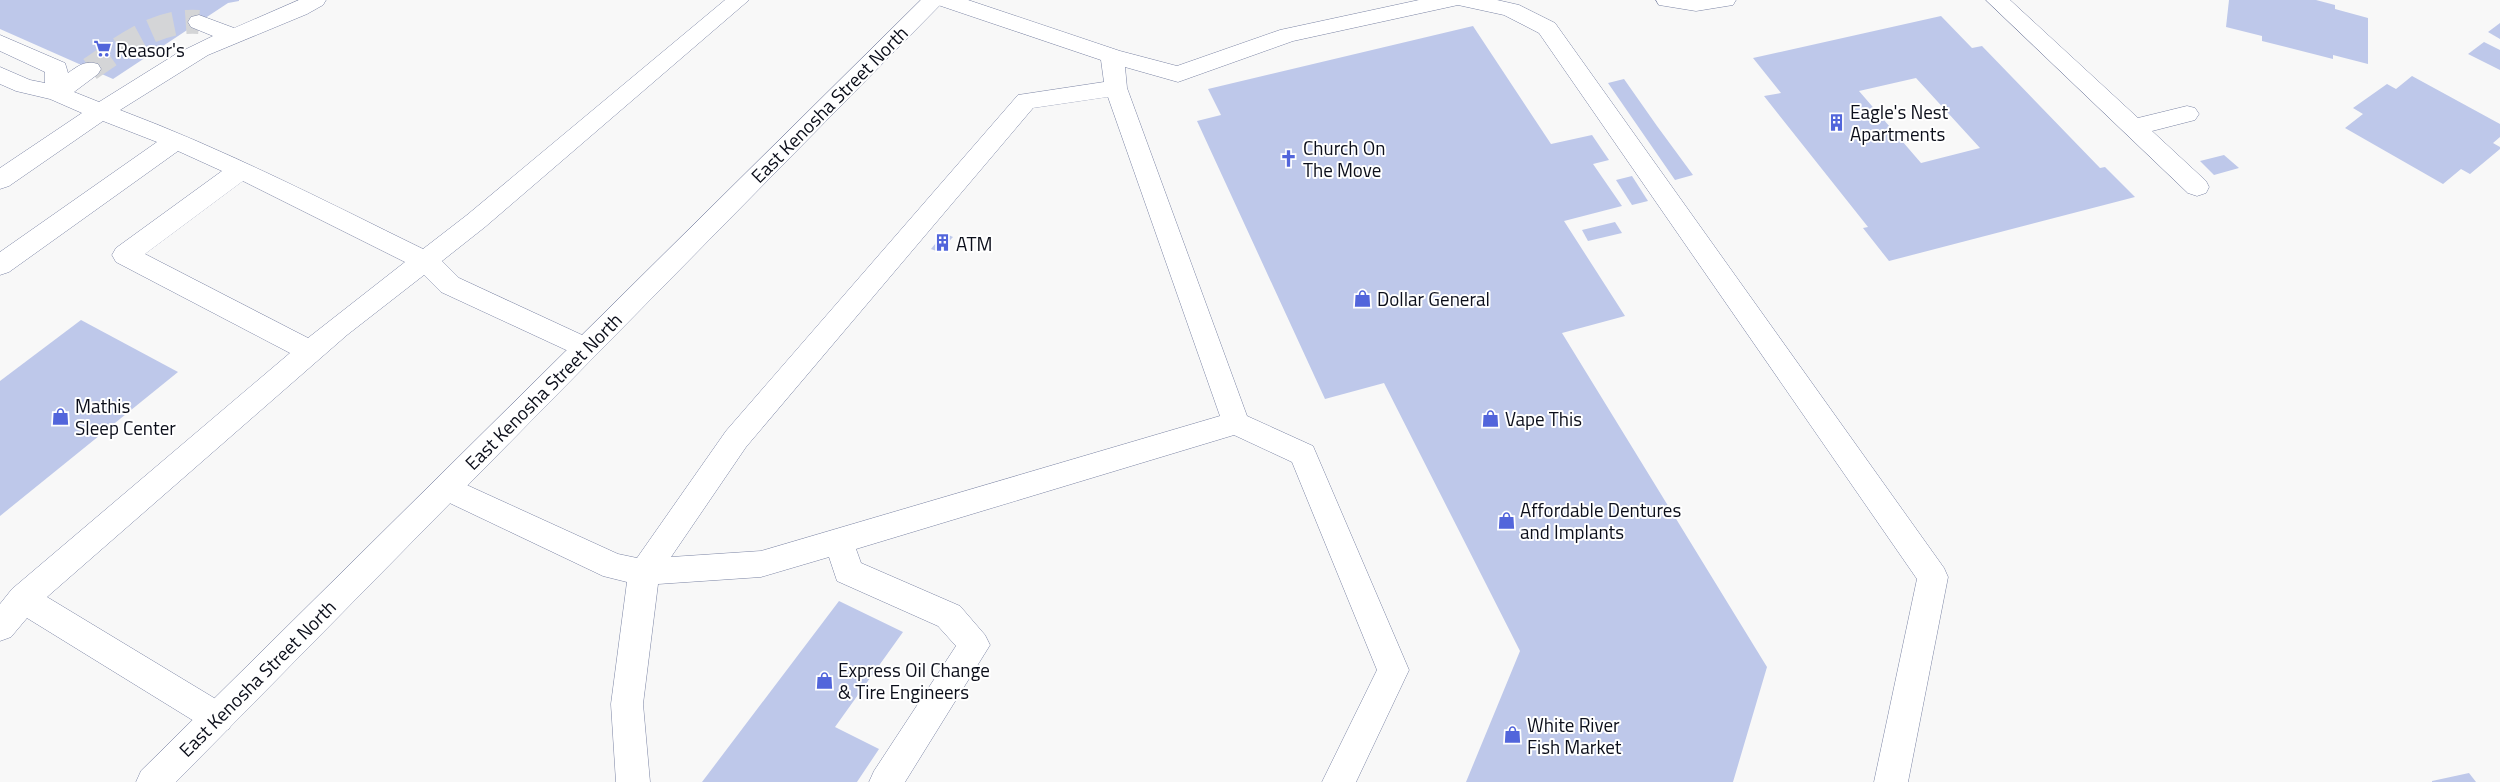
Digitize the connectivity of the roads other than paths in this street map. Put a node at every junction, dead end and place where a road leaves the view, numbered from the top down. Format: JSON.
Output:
{"nodes":[{"id":1,"x":315,"y":0,"type":"edge"},
{"id":2,"x":738,"y":0,"type":"edge"},
{"id":3,"x":934,"y":0,"type":"edge"},
{"id":4,"x":946,"y":0,"type":"edge"},
{"id":5,"x":1451,"y":0,"type":"edge"},
{"id":6,"x":1465,"y":0,"type":"edge"},
{"id":7,"x":1667,"y":0,"type":"edge"},
{"id":8,"x":1725,"y":0,"type":"edge"},
{"id":9,"x":1997,"y":0,"type":"edge"},
{"id":10,"x":199,"y":22,"type":"tunnel mouth"},
{"id":11,"x":232,"y":35,"type":"junction"},
{"id":12,"x":0,"y":42,"type":"edge"},
{"id":13,"x":1112,"y":56,"type":"junction"},
{"id":14,"x":90,"y":69,"type":"tunnel mouth"},
{"id":15,"x":0,"y":75,"type":"edge"},
{"id":16,"x":1116,"y":88,"type":"junction"},
{"id":17,"x":56,"y":93,"type":"junction"},
{"id":18,"x":102,"y":112,"type":"junction"},
{"id":19,"x":2187,"y":114,"type":"dead end"},
{"id":20,"x":2135,"y":128,"type":"junction"},
{"id":21,"x":176,"y":140,"type":"junction"},
{"id":22,"x":241,"y":170,"type":"junction"},
{"id":23,"x":0,"y":180,"type":"edge"},
{"id":24,"x":2197,"y":187,"type":"dead end"},
{"id":25,"x":425,"y":261,"type":"junction"},
{"id":26,"x":0,"y":265,"type":"edge"},
{"id":27,"x":586,"y":348,"type":"junction"},
{"id":28,"x":312,"y":352,"type":"junction"},
{"id":29,"x":1236,"y":422,"type":"junction"},
{"id":30,"x":447,"y":488,"type":"junction"},
{"id":31,"x":838,"y":541,"type":"junction"},
{"id":32,"x":644,"y":572,"type":"junction"},
{"id":33,"x":7,"y":617,"type":"edge"},
{"id":34,"x":218,"y":718,"type":"junction"},
{"id":35,"x":153,"y":782,"type":"edge"},
{"id":36,"x":633,"y":782,"type":"edge"},
{"id":37,"x":886,"y":782,"type":"edge"},
{"id":38,"x":1339,"y":782,"type":"edge"},
{"id":39,"x":1891,"y":782,"type":"edge"}],
"edges":[{"from":1,"to":11,"type":"main road"},
{"from":2,"to":25,"type":"main road"},
{"from":3,"to":27,"type":"main road","name":"East Kenosha Street North"},
{"from":4,"to":13,"type":"main road"},
{"from":5,"to":13,"type":"main road"},
{"from":6,"to":39,"type":"main road"},
{"from":7,"to":8,"type":"main road"},
{"from":9,"to":20,"type":"main road"},
{"from":10,"to":11,"type":"main road"},
{"from":11,"to":18,"type":"main road"},
{"from":12,"to":17,"type":"main road"},
{"from":13,"to":16,"type":"main road"},
{"from":14,"to":17,"type":"main road"},
{"from":15,"to":17,"type":"main road"},
{"from":16,"to":29,"type":"main road"},
{"from":16,"to":32,"type":"main road"},
{"from":17,"to":18,"type":"main road"},
{"from":18,"to":21,"type":"main road"},
{"from":18,"to":23,"type":"main road"},
{"from":19,"to":20,"type":"main road"},
{"from":20,"to":24,"type":"main road"},
{"from":21,"to":22,"type":"main road"},
{"from":21,"to":26,"type":"main road"},
{"from":22,"to":25,"type":"main road"},
{"from":22,"to":28,"type":"main road"},
{"from":25,"to":27,"type":"main road"},
{"from":25,"to":28,"type":"main road"},
{"from":27,"to":30,"type":"main road","name":"East Kenosha Street North"},
{"from":28,"to":33,"type":"main road"},
{"from":29,"to":31,"type":"main road"},
{"from":29,"to":38,"type":"main road"},
{"from":30,"to":32,"type":"main road"},
{"from":30,"to":34,"type":"main road","name":"East Kenosha Street North"},
{"from":31,"to":32,"type":"main road"},
{"from":31,"to":37,"type":"main road"},
{"from":32,"to":36,"type":"main road"},
{"from":33,"to":34,"type":"main road"},
{"from":34,"to":35,"type":"main road","name":"East Kenosha Street North"}]}
